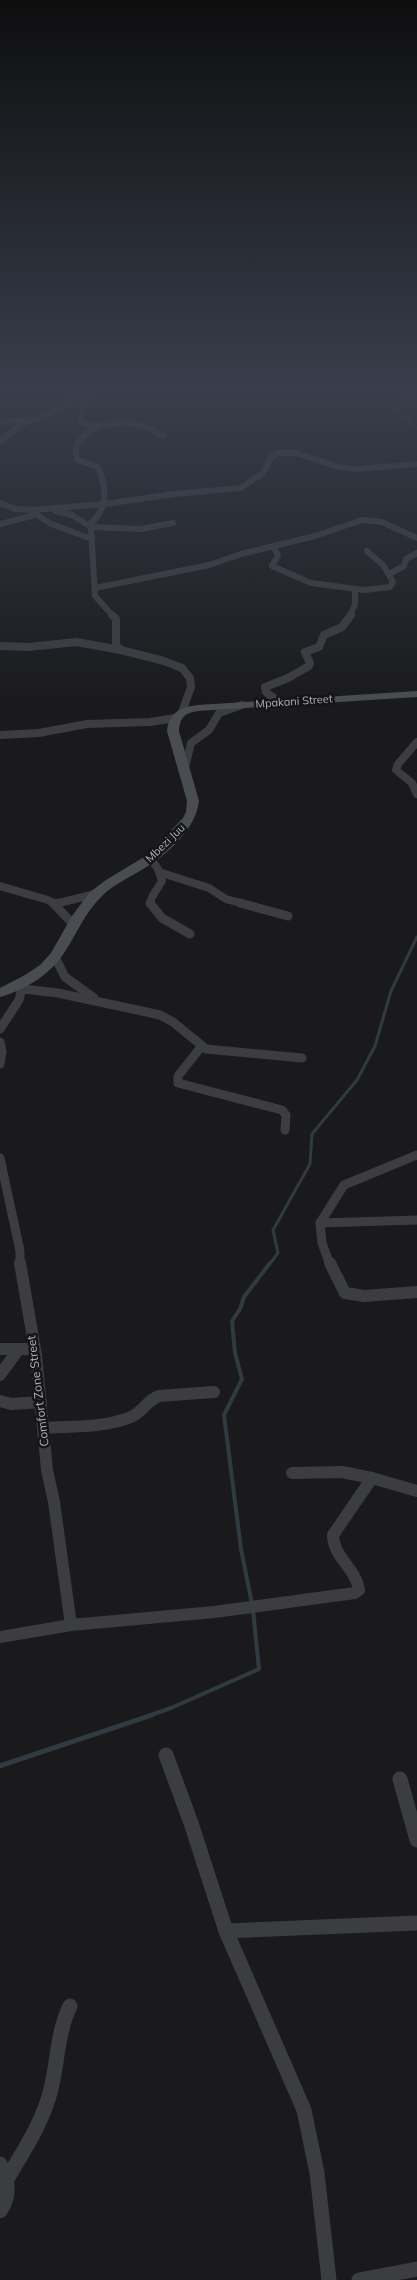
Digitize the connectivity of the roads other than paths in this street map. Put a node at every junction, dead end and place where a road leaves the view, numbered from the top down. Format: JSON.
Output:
{"nodes":[{"id":1,"x":104,"y":491,"type":"edge"},
{"id":2,"x":203,"y":491,"type":"edge"},
{"id":3,"x":0,"y":503,"type":"edge"},
{"id":4,"x":105,"y":504,"type":"junction"},
{"id":5,"x":32,"y":512,"type":"junction"},
{"id":6,"x":173,"y":523,"type":"dead end"},
{"id":7,"x":0,"y":524,"type":"edge"},
{"id":8,"x":90,"y":526,"type":"junction"},
{"id":9,"x":417,"y":538,"type":"edge"},
{"id":10,"x":92,"y":540,"type":"junction"},
{"id":11,"x":273,"y":546,"type":"junction"},
{"id":12,"x":367,"y":551,"type":"dead end"},
{"id":13,"x":417,"y":553,"type":"edge"},
{"id":14,"x":389,"y":574,"type":"junction"},
{"id":15,"x":323,"y":576,"type":"dead end"},
{"id":16,"x":315,"y":584,"type":"junction"},
{"id":17,"x":94,"y":588,"type":"junction"},
{"id":18,"x":355,"y":590,"type":"junction"},
{"id":19,"x":0,"y":646,"type":"edge"},
{"id":20,"x":121,"y":650,"type":"junction"},
{"id":21,"x":417,"y":694,"type":"edge"},
{"id":22,"x":280,"y":702,"type":"junction"},
{"id":23,"x":243,"y":705,"type":"junction"},
{"id":24,"x":178,"y":715,"type":"junction"},
{"id":25,"x":0,"y":734,"type":"edge"},
{"id":26,"x":417,"y":742,"type":"edge"},
{"id":27,"x":185,"y":768,"type":"junction"},
{"id":28,"x":417,"y":794,"type":"edge"},
{"id":29,"x":151,"y":859,"type":"junction"},
{"id":30,"x":162,"y":873,"type":"junction"},
{"id":31,"x":0,"y":886,"type":"edge"},
{"id":32,"x":95,"y":894,"type":"junction"},
{"id":33,"x":55,"y":904,"type":"junction"},
{"id":34,"x":288,"y":916,"type":"dead end"},
{"id":35,"x":74,"y":925,"type":"junction"},
{"id":36,"x":190,"y":934,"type":"dead end"},
{"id":37,"x":55,"y":957,"type":"junction"},
{"id":38,"x":23,"y":985,"type":"junction"},
{"id":39,"x":0,"y":993,"type":"edge"},
{"id":40,"x":103,"y":1003,"type":"junction"},
{"id":41,"x":0,"y":1029,"type":"edge"},
{"id":42,"x":0,"y":1042,"type":"edge"},
{"id":43,"x":201,"y":1047,"type":"junction"},
{"id":44,"x":302,"y":1058,"type":"dead end"},
{"id":45,"x":0,"y":1064,"type":"edge"},
{"id":46,"x":284,"y":1130,"type":"dead end"},
{"id":47,"x":417,"y":1155,"type":"edge"},
{"id":48,"x":0,"y":1158,"type":"edge"},
{"id":49,"x":417,"y":1220,"type":"edge"},
{"id":50,"x":320,"y":1223,"type":"junction"},
{"id":51,"x":417,"y":1292,"type":"edge"},
{"id":52,"x":0,"y":1349,"type":"edge"},
{"id":53,"x":34,"y":1349,"type":"junction"},
{"id":54,"x":18,"y":1350,"type":"junction"},
{"id":55,"x":0,"y":1375,"type":"edge"},
{"id":56,"x":214,"y":1392,"type":"dead end"},
{"id":57,"x":0,"y":1401,"type":"edge"},
{"id":58,"x":41,"y":1402,"type":"junction"},
{"id":59,"x":44,"y":1428,"type":"junction"},
{"id":60,"x":292,"y":1472,"type":"dead end"},
{"id":61,"x":372,"y":1478,"type":"junction"},
{"id":62,"x":417,"y":1491,"type":"edge"},
{"id":63,"x":71,"y":1625,"type":"junction"},
{"id":64,"x":0,"y":1637,"type":"edge"},
{"id":65,"x":166,"y":1755,"type":"dead end"},
{"id":66,"x":400,"y":1778,"type":"dead end"},
{"id":67,"x":417,"y":1840,"type":"edge"},
{"id":68,"x":417,"y":1923,"type":"edge"},
{"id":69,"x":226,"y":1931,"type":"junction"},
{"id":70,"x":70,"y":2006,"type":"dead end"},
{"id":71,"x":3,"y":2171,"type":"edge"},
{"id":72,"x":0,"y":2211,"type":"edge"},
{"id":73,"x":417,"y":2269,"type":"edge"},
{"id":74,"x":329,"y":2280,"type":"edge"},
{"id":75,"x":359,"y":2280,"type":"edge"}],
"edges":[{"from":1,"to":4,"type":"street"},
{"from":2,"to":4,"type":"street"},
{"from":3,"to":5,"type":"street"},
{"from":4,"to":5,"type":"street"},
{"from":4,"to":8,"type":"street"},
{"from":5,"to":7,"type":"street"},
{"from":5,"to":8,"type":"street"},
{"from":5,"to":10,"type":"street"},
{"from":6,"to":8,"type":"street"},
{"from":8,"to":10,"type":"street"},
{"from":9,"to":11,"type":"street"},
{"from":10,"to":17,"type":"street"},
{"from":11,"to":16,"type":"street"},
{"from":11,"to":17,"type":"street"},
{"from":12,"to":14,"type":"street"},
{"from":13,"to":14,"type":"street"},
{"from":14,"to":18,"type":"street"},
{"from":15,"to":16,"type":"street"},
{"from":16,"to":18,"type":"street"},
{"from":17,"to":20,"type":"street"},
{"from":18,"to":22,"type":"street"},
{"from":19,"to":20,"type":"street"},
{"from":20,"to":24,"type":"street"},
{"from":21,"to":22,"type":"street","name":"Mpakani Street"},
{"from":22,"to":23,"type":"street","name":"Mpakani Street"},
{"from":23,"to":24,"type":"street","name":"Mpakani Street"},
{"from":23,"to":27,"type":"street"},
{"from":24,"to":25,"type":"street"},
{"from":24,"to":27,"type":"street","name":"Mbezi Juu"},
{"from":26,"to":28,"type":"street"},
{"from":27,"to":29,"type":"street","name":"Mbezi Juu"},
{"from":29,"to":30,"type":"street"},
{"from":29,"to":32,"type":"street","name":"Mbezi Juu"},
{"from":30,"to":34,"type":"street"},
{"from":30,"to":36,"type":"street"},
{"from":31,"to":33,"type":"street"},
{"from":32,"to":33,"type":"street"},
{"from":32,"to":35,"type":"street"},
{"from":33,"to":35,"type":"street"},
{"from":35,"to":37,"type":"street"},
{"from":37,"to":38,"type":"street"},
{"from":37,"to":40,"type":"street"},
{"from":38,"to":39,"type":"street"},
{"from":38,"to":40,"type":"street"},
{"from":38,"to":41,"type":"street"},
{"from":40,"to":43,"type":"street"},
{"from":42,"to":45,"type":"street"},
{"from":43,"to":44,"type":"street"},
{"from":43,"to":46,"type":"street"},
{"from":47,"to":50,"type":"street"},
{"from":48,"to":53,"type":"street","name":"Comfort Zone Street"},
{"from":49,"to":50,"type":"street"},
{"from":50,"to":51,"type":"street"},
{"from":52,"to":54,"type":"street"},
{"from":53,"to":54,"type":"street"},
{"from":53,"to":58,"type":"street","name":"Comfort Zone Street"},
{"from":54,"to":55,"type":"street"},
{"from":56,"to":59,"type":"street"},
{"from":57,"to":58,"type":"street"},
{"from":58,"to":59,"type":"street","name":"Comfort Zone Street"},
{"from":59,"to":63,"type":"street","name":"Comfort Zone Street"},
{"from":60,"to":61,"type":"street"},
{"from":61,"to":62,"type":"street"},
{"from":61,"to":63,"type":"street"},
{"from":63,"to":64,"type":"street"},
{"from":65,"to":69,"type":"street"},
{"from":66,"to":67,"type":"street"},
{"from":68,"to":69,"type":"street"},
{"from":69,"to":74,"type":"street"},
{"from":70,"to":71,"type":"street"},
{"from":71,"to":72,"type":"street"},
{"from":73,"to":75,"type":"street"}]}
